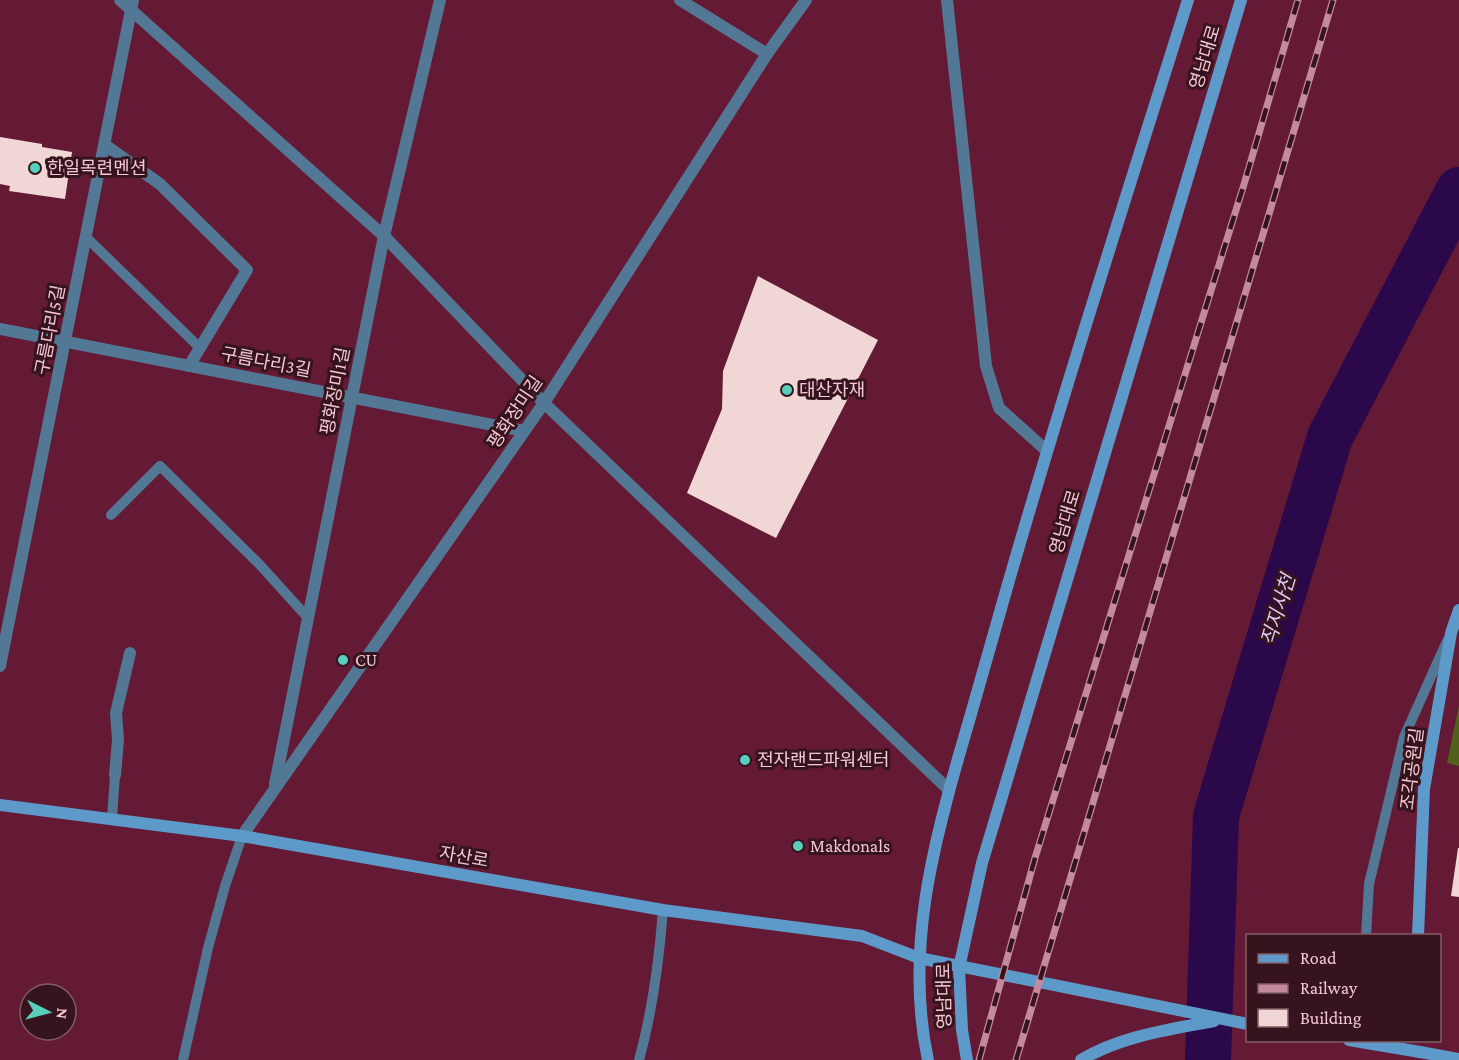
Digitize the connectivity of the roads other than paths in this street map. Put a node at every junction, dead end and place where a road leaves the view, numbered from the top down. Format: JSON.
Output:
{"nodes":[{"id":1,"x":120,"y":0,"type":"edge"},
{"id":2,"x":440,"y":0,"type":"edge"},
{"id":3,"x":680,"y":0,"type":"edge"},
{"id":4,"x":806,"y":0,"type":"edge"},
{"id":5,"x":947,"y":0,"type":"edge"},
{"id":6,"x":1188,"y":0,"type":"edge"},
{"id":7,"x":1241,"y":0,"type":"edge"},
{"id":8,"x":133,"y":5,"type":"edge"},
{"id":9,"x":767,"y":54,"type":"junction"},
{"id":10,"x":105,"y":145,"type":"junction"},
{"id":11,"x":384,"y":236,"type":"junction"},
{"id":12,"x":87,"y":238,"type":"junction"},
{"id":13,"x":0,"y":329,"type":"edge"},
{"id":14,"x":66,"y":342,"type":"junction"},
{"id":15,"x":200,"y":348,"type":"junction"},
{"id":16,"x":189,"y":366,"type":"junction"},
{"id":17,"x":352,"y":398,"type":"junction"},
{"id":18,"x":544,"y":403,"type":"junction"},
{"id":19,"x":524,"y":431,"type":"junction"},
{"id":20,"x":1047,"y":451,"type":"junction"},
{"id":21,"x":111,"y":515,"type":"dead end"},
{"id":22,"x":1459,"y":610,"type":"edge"},
{"id":23,"x":308,"y":618,"type":"junction"},
{"id":24,"x":1451,"y":633,"type":"junction"},
{"id":25,"x":130,"y":653,"type":"dead end"},
{"id":26,"x":0,"y":666,"type":"edge"},
{"id":27,"x":115,"y":775,"type":"joint"},
{"id":28,"x":949,"y":790,"type":"junction"},
{"id":29,"x":273,"y":791,"type":"junction"},
{"id":30,"x":0,"y":805,"type":"edge"},
{"id":31,"x":112,"y":819,"type":"junction"},
{"id":32,"x":242,"y":836,"type":"junction"},
{"id":33,"x":663,"y":910,"type":"junction"},
{"id":34,"x":1366,"y":934,"type":"edge"},
{"id":35,"x":1419,"y":934,"type":"edge"},
{"id":36,"x":919,"y":958,"type":"junction"},
{"id":37,"x":958,"y":968,"type":"junction"},
{"id":38,"x":1222,"y":1020,"type":"junction"},
{"id":39,"x":1246,"y":1024,"type":"edge"},
{"id":40,"x":1356,"y":1042,"type":"edge"},
{"id":41,"x":1421,"y":1051,"type":"edge"},
{"id":42,"x":1459,"y":1059,"type":"edge"},
{"id":43,"x":183,"y":1060,"type":"edge"},
{"id":44,"x":639,"y":1060,"type":"edge"},
{"id":45,"x":928,"y":1060,"type":"edge"},
{"id":46,"x":967,"y":1060,"type":"edge"},
{"id":47,"x":1081,"y":1060,"type":"edge"}],
"edges":[{"from":1,"to":8,"type":"street"},
{"from":2,"to":11,"type":"street","name":"평화장미1길"},
{"from":3,"to":9,"type":"street"},
{"from":4,"to":9,"type":"street","name":"평화장미길"},
{"from":5,"to":20,"type":"street"},
{"from":6,"to":20,"type":"main road","name":"영남대로"},
{"from":7,"to":37,"type":"main road","name":"영남대로"},
{"from":8,"to":10,"type":"street","name":"구름다리5길"},
{"from":8,"to":11,"type":"street"},
{"from":9,"to":18,"type":"street","name":"평화장미길"},
{"from":10,"to":12,"type":"street","name":"구름다리5길"},
{"from":10,"to":15,"type":"street"},
{"from":11,"to":17,"type":"street","name":"평화장미1길"},
{"from":11,"to":18,"type":"street"},
{"from":12,"to":14,"type":"street","name":"구름다리5길"},
{"from":12,"to":15,"type":"lane"},
{"from":13,"to":14,"type":"street","name":"구름다리3길"},
{"from":14,"to":16,"type":"street","name":"구름다리3길"},
{"from":14,"to":26,"type":"street","name":"구름다리5길"},
{"from":15,"to":16,"type":"street"},
{"from":16,"to":17,"type":"street","name":"구름다리3길"},
{"from":17,"to":19,"type":"street","name":"구름다리3길"},
{"from":17,"to":23,"type":"street","name":"평화장미1길"},
{"from":18,"to":19,"type":"street","name":"평화장미길"},
{"from":18,"to":28,"type":"street"},
{"from":19,"to":29,"type":"street","name":"평화장미길"},
{"from":20,"to":28,"type":"main road","name":"영남대로"},
{"from":21,"to":23,"type":"lane"},
{"from":22,"to":24,"type":"main road","name":"조각공원길"},
{"from":23,"to":29,"type":"street","name":"평화장미1길"},
{"from":24,"to":34,"type":"lane"},
{"from":24,"to":35,"type":"main road","name":"조각공원길"},
{"from":25,"to":27,"type":"street"},
{"from":27,"to":31,"type":"lane"},
{"from":28,"to":36,"type":"main road","name":"영남대로"},
{"from":29,"to":32,"type":"street","name":"평화장미길"},
{"from":30,"to":31,"type":"main road","name":"자산로"},
{"from":31,"to":32,"type":"main road","name":"자산로"},
{"from":32,"to":33,"type":"main road","name":"자산로"},
{"from":32,"to":43,"type":"lane"},
{"from":33,"to":36,"type":"main road","name":"자산로"},
{"from":33,"to":44,"type":"lane"},
{"from":36,"to":37,"type":"main road","name":"자산로"},
{"from":36,"to":45,"type":"main road","name":"영남대로"},
{"from":37,"to":38,"type":"main road","name":"자산로"},
{"from":37,"to":46,"type":"main road","name":"영남대로"},
{"from":38,"to":39,"type":"main road","name":"자산로"},
{"from":38,"to":47,"type":"main road"},
{"from":40,"to":41,"type":"main road","bridge":true},
{"from":41,"to":42,"type":"main road"}]}
